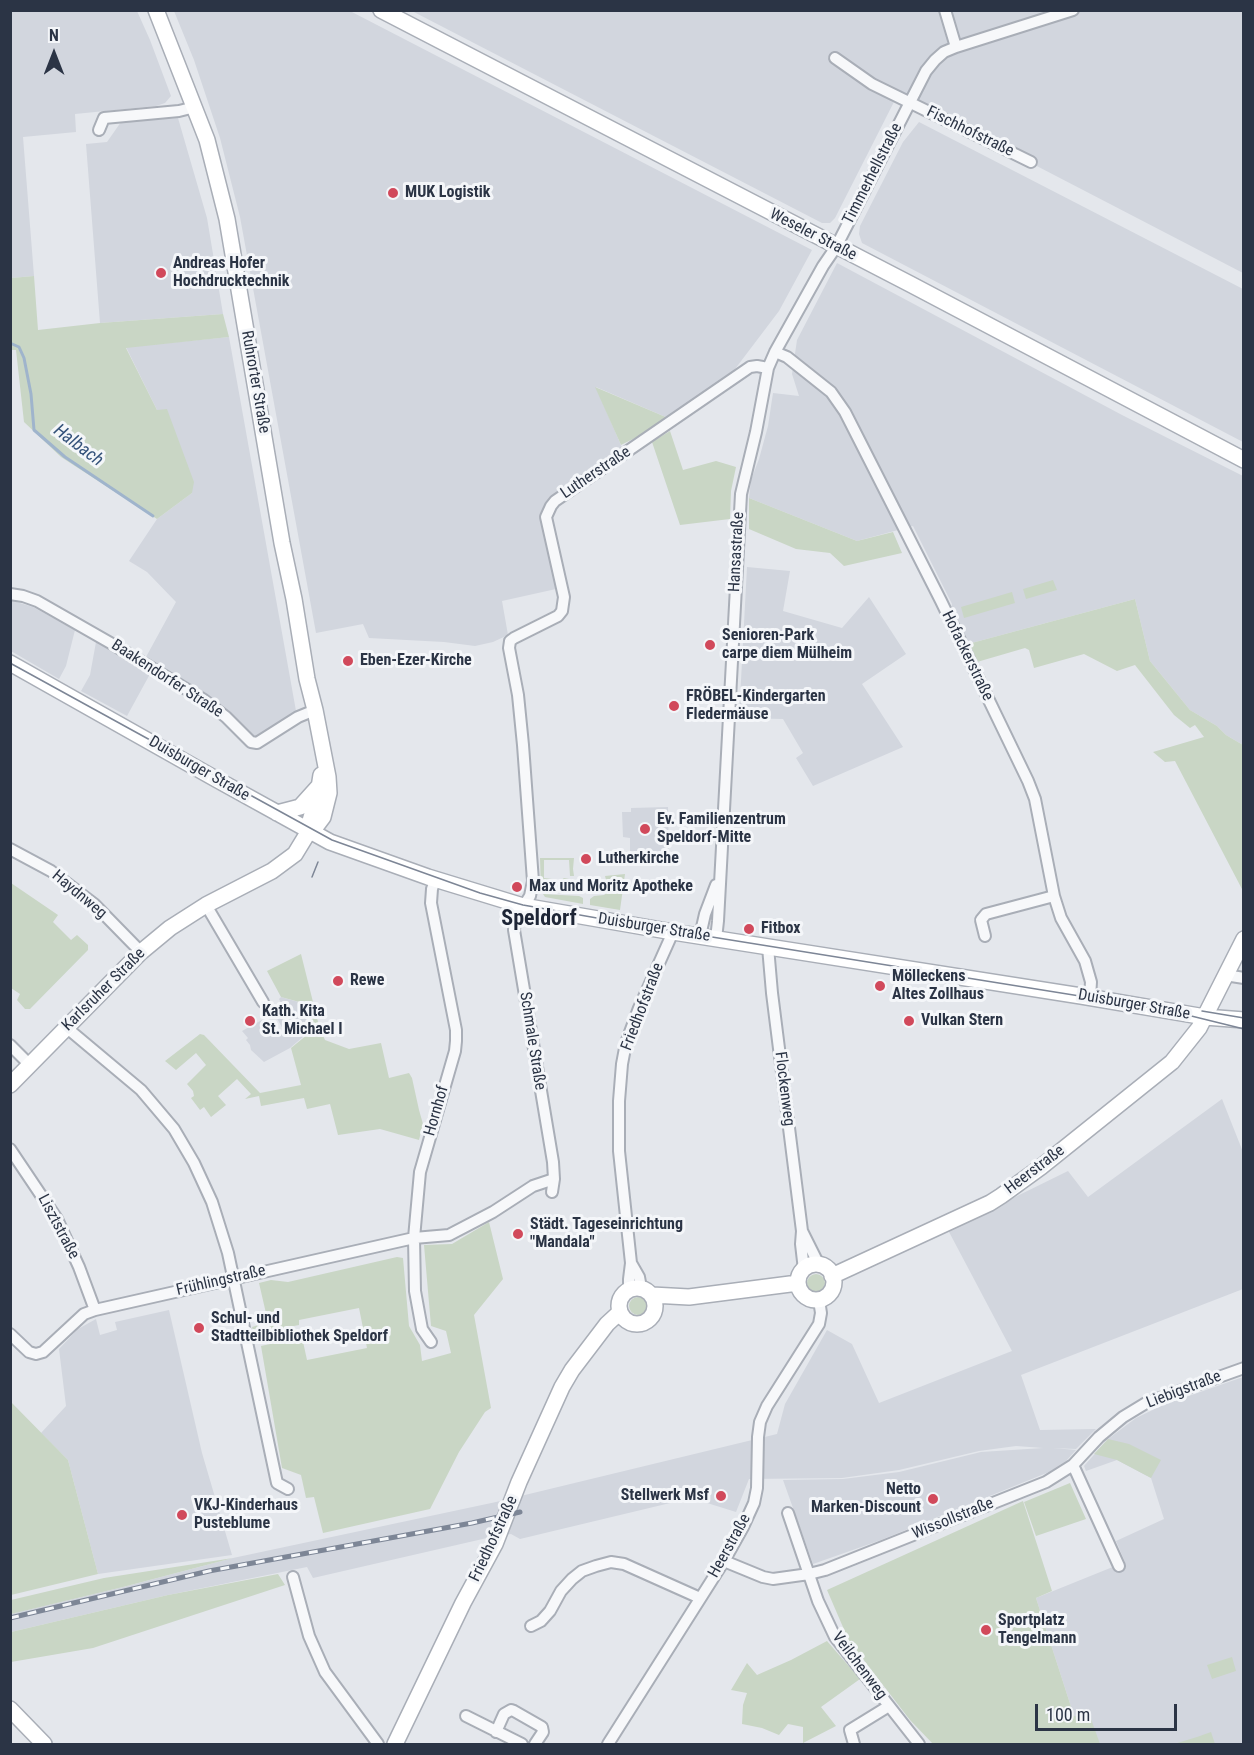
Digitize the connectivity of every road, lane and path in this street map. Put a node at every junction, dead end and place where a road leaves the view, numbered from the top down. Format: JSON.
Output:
{"nodes":[{"id":1,"x":381,"y":10,"type":"edge"},
{"id":2,"x":945,"y":10,"type":"edge"},
{"id":3,"x":1073,"y":10,"type":"edge"},
{"id":4,"x":156,"y":11,"type":"edge"},
{"id":5,"x":956,"y":47,"type":"junction"},
{"id":6,"x":835,"y":58,"type":"dead end"},
{"id":7,"x":910,"y":102,"type":"junction"},
{"id":8,"x":195,"y":107,"type":"junction"},
{"id":9,"x":99,"y":130,"type":"dead end"},
{"id":10,"x":1030,"y":162,"type":"dead end"},
{"id":11,"x":836,"y":247,"type":"junction"},
{"id":12,"x":775,"y":352,"type":"junction"},
{"id":13,"x":768,"y":368,"type":"junction"},
{"id":14,"x":1244,"y":460,"type":"edge"},
{"id":15,"x":10,"y":594,"type":"edge"},
{"id":16,"x":10,"y":663,"type":"edge"},
{"id":17,"x":315,"y":710,"type":"junction"},
{"id":18,"x":323,"y":760,"type":"junction"},
{"id":19,"x":320,"y":784,"type":"junction"},
{"id":20,"x":277,"y":813,"type":"junction"},
{"id":21,"x":309,"y":831,"type":"junction"},
{"id":22,"x":10,"y":849,"type":"edge"},
{"id":23,"x":720,"y":877,"type":"junction"},
{"id":24,"x":435,"y":880,"type":"junction"},
{"id":25,"x":1054,"y":896,"type":"junction"},
{"id":26,"x":206,"y":905,"type":"junction"},
{"id":27,"x":524,"y":906,"type":"junction"},
{"id":28,"x":673,"y":932,"type":"junction"},
{"id":29,"x":700,"y":936,"type":"junction"},
{"id":30,"x":985,"y":936,"type":"dead end"},
{"id":31,"x":716,"y":939,"type":"junction"},
{"id":32,"x":1244,"y":939,"type":"edge"},
{"id":33,"x":768,"y":947,"type":"junction"},
{"id":34,"x":141,"y":952,"type":"junction"},
{"id":35,"x":1225,"y":975,"type":"junction"},
{"id":36,"x":1244,"y":978,"type":"edge"},
{"id":37,"x":1090,"y":997,"type":"junction"},
{"id":38,"x":263,"y":1002,"type":"dead end"},
{"id":39,"x":1205,"y":1017,"type":"junction"},
{"id":40,"x":1244,"y":1020,"type":"edge"},
{"id":41,"x":67,"y":1028,"type":"junction"},
{"id":42,"x":1244,"y":1030,"type":"edge"},
{"id":43,"x":10,"y":1046,"type":"edge"},
{"id":44,"x":30,"y":1065,"type":"junction"},
{"id":45,"x":10,"y":1085,"type":"edge"},
{"id":46,"x":10,"y":1149,"type":"edge"},
{"id":47,"x":554,"y":1179,"type":"junction"},
{"id":48,"x":552,"y":1192,"type":"dead end"},
{"id":49,"x":802,"y":1231,"type":"junction"},
{"id":50,"x":414,"y":1238,"type":"junction"},
{"id":51,"x":819,"y":1265,"type":"junction"},
{"id":52,"x":801,"y":1276,"type":"junction"},
{"id":53,"x":832,"y":1276,"type":"junction"},
{"id":54,"x":234,"y":1278,"type":"junction"},
{"id":55,"x":641,"y":1291,"type":"junction"},
{"id":56,"x":689,"y":1297,"type":"junction"},
{"id":57,"x":819,"y":1300,"type":"junction"},
{"id":58,"x":95,"y":1310,"type":"junction"},
{"id":59,"x":655,"y":1312,"type":"junction"},
{"id":60,"x":625,"y":1317,"type":"junction"},
{"id":61,"x":10,"y":1334,"type":"edge"},
{"id":62,"x":431,"y":1342,"type":"dead end"},
{"id":63,"x":1244,"y":1368,"type":"edge"},
{"id":64,"x":1073,"y":1465,"type":"junction"},
{"id":65,"x":288,"y":1489,"type":"dead end"},
{"id":66,"x":788,"y":1513,"type":"dead end"},
{"id":67,"x":724,"y":1562,"type":"junction"},
{"id":68,"x":1119,"y":1566,"type":"dead end"},
{"id":69,"x":809,"y":1574,"type":"junction"},
{"id":70,"x":293,"y":1577,"type":"dead end"},
{"id":71,"x":700,"y":1598,"type":"junction"},
{"id":72,"x":531,"y":1626,"type":"dead end"},
{"id":73,"x":889,"y":1706,"type":"junction"},
{"id":74,"x":10,"y":1709,"type":"edge"},
{"id":75,"x":466,"y":1716,"type":"dead end"},
{"id":76,"x":496,"y":1732,"type":"junction"},
{"id":77,"x":44,"y":1744,"type":"edge"},
{"id":78,"x":378,"y":1744,"type":"edge"},
{"id":79,"x":395,"y":1744,"type":"edge"},
{"id":80,"x":522,"y":1744,"type":"edge"},
{"id":81,"x":535,"y":1744,"type":"edge"},
{"id":82,"x":608,"y":1744,"type":"edge"},
{"id":83,"x":854,"y":1744,"type":"edge"},
{"id":84,"x":920,"y":1744,"type":"edge"}],
"edges":[{"from":1,"to":11,"type":"street","name":"Weseler Straße"},
{"from":2,"to":5,"type":"street"},
{"from":3,"to":5,"type":"street","name":"Timmerhellstraße"},
{"from":4,"to":8,"type":"street","name":"Ruhrorter Straße"},
{"from":5,"to":7,"type":"street","name":"Timmerhellstraße"},
{"from":6,"to":7,"type":"street"},
{"from":7,"to":10,"type":"street","name":"Fischhofstraße"},
{"from":7,"to":11,"type":"street","name":"Timmerhellstraße"},
{"from":8,"to":9,"type":"street"},
{"from":8,"to":17,"type":"street","name":"Ruhrorter Straße"},
{"from":11,"to":12,"type":"street","name":"Hansastraße"},
{"from":11,"to":14,"type":"street","name":"Weseler Straße"},
{"from":12,"to":13,"type":"street","name":"Hansastraße"},
{"from":12,"to":25,"type":"street","name":"Hofackerstraße"},
{"from":13,"to":23,"type":"street","name":"Hansastraße"},
{"from":13,"to":27,"type":"street","name":"Lutherstraße"},
{"from":15,"to":17,"type":"street","name":"Baakendorfer Straße"},
{"from":16,"to":20,"type":"street","name":"Duisburger Straße"},
{"from":17,"to":18,"type":"street","name":"Ruhrorter Straße"},
{"from":18,"to":19,"type":"street","name":"Ruhrorter Straße"},
{"from":18,"to":21,"type":"street","name":"Ruhrorter Straße"},
{"from":19,"to":20,"type":"street"},
{"from":19,"to":21,"type":"street","name":"Ruhrorter Straße"},
{"from":20,"to":21,"type":"street","name":"Duisburger Straße"},
{"from":21,"to":24,"type":"street","name":"Duisburger Straße"},
{"from":21,"to":26,"type":"street","name":"Karlsruher Straße"},
{"from":22,"to":34,"type":"street","name":"Haydnweg"},
{"from":23,"to":29,"type":"street","name":"Hansastraße"},
{"from":23,"to":31,"type":"street","name":"Hansastraße"},
{"from":24,"to":27,"type":"street","name":"Duisburger Straße"},
{"from":24,"to":50,"type":"street","name":"Hornhof"},
{"from":25,"to":30,"type":"street"},
{"from":25,"to":37,"type":"street","name":"Hofackerstraße"},
{"from":26,"to":34,"type":"street","name":"Karlsruher Straße"},
{"from":26,"to":38,"type":"street"},
{"from":27,"to":28,"type":"street","name":"Duisburger Straße"},
{"from":27,"to":47,"type":"street","name":"Schmale Straße"},
{"from":28,"to":29,"type":"street","name":"Duisburger Straße"},
{"from":28,"to":55,"type":"street","name":"Friedhofstraße"},
{"from":29,"to":31,"type":"street","name":"Duisburger Straße"},
{"from":31,"to":33,"type":"street","name":"Duisburger Straße"},
{"from":32,"to":35,"type":"street","name":"Heerstraße"},
{"from":33,"to":37,"type":"street","name":"Duisburger Straße"},
{"from":33,"to":49,"type":"street","name":"Flockenweg"},
{"from":34,"to":41,"type":"street","name":"Karlsruher Straße"},
{"from":35,"to":36,"type":"street"},
{"from":35,"to":39,"type":"street","name":"Heerstraße"},
{"from":37,"to":39,"type":"street","name":"Duisburger Straße"},
{"from":39,"to":40,"type":"street","name":"Duisburger Straße"},
{"from":39,"to":42,"type":"street","name":"Duisburger Straße"},
{"from":39,"to":53,"type":"street","name":"Heerstraße"},
{"from":41,"to":44,"type":"street","name":"Karlsruher Straße"},
{"from":41,"to":54,"type":"street"},
{"from":43,"to":44,"type":"street"},
{"from":44,"to":45,"type":"street","name":"Karlsruher Straße"},
{"from":46,"to":58,"type":"street","name":"Lisztstraße"},
{"from":47,"to":48,"type":"street","name":"Schmale Straße"},
{"from":47,"to":50,"type":"street"},
{"from":49,"to":51,"type":"street","name":"Flockenweg"},
{"from":49,"to":52,"type":"street","name":"Flockenweg"},
{"from":50,"to":54,"type":"street","name":"Frühlingstraße"},
{"from":50,"to":62,"type":"street","name":"Hornhof"},
{"from":51,"to":52,"type":"street"},
{"from":51,"to":53,"type":"street"},
{"from":52,"to":56,"type":"street"},
{"from":52,"to":57,"type":"street"},
{"from":53,"to":57,"type":"street","name":"Heerstraße"},
{"from":54,"to":58,"type":"street","name":"Frühlingstraße"},
{"from":54,"to":65,"type":"street"},
{"from":55,"to":56,"type":"street"},
{"from":55,"to":59,"type":"street","name":"Friedhofstraße"},
{"from":55,"to":60,"type":"street","name":"Friedhofstraße"},
{"from":56,"to":59,"type":"street"},
{"from":57,"to":67,"type":"street","name":"Heerstraße"},
{"from":58,"to":61,"type":"street","name":"Frühlingstraße"},
{"from":59,"to":60,"type":"street","name":"Friedhofstraße"},
{"from":60,"to":79,"type":"street","name":"Friedhofstraße"},
{"from":63,"to":64,"type":"street","name":"Liebigstraße"},
{"from":64,"to":68,"type":"street"},
{"from":64,"to":69,"type":"street","name":"Wissollstraße"},
{"from":66,"to":69,"type":"street","name":"Veilchenweg"},
{"from":67,"to":69,"type":"street","name":"Wissollstraße"},
{"from":67,"to":71,"type":"street","name":"Heerstraße"},
{"from":69,"to":73,"type":"street","name":"Veilchenweg"},
{"from":70,"to":78,"type":"street"},
{"from":71,"to":72,"type":"street"},
{"from":71,"to":82,"type":"street","name":"Heerstraße"},
{"from":73,"to":83,"type":"street"},
{"from":73,"to":84,"type":"street","name":"Veilchenweg"},
{"from":74,"to":77,"type":"street"},
{"from":75,"to":76,"type":"street"},
{"from":76,"to":80,"type":"street"},
{"from":76,"to":81,"type":"street"}]}
